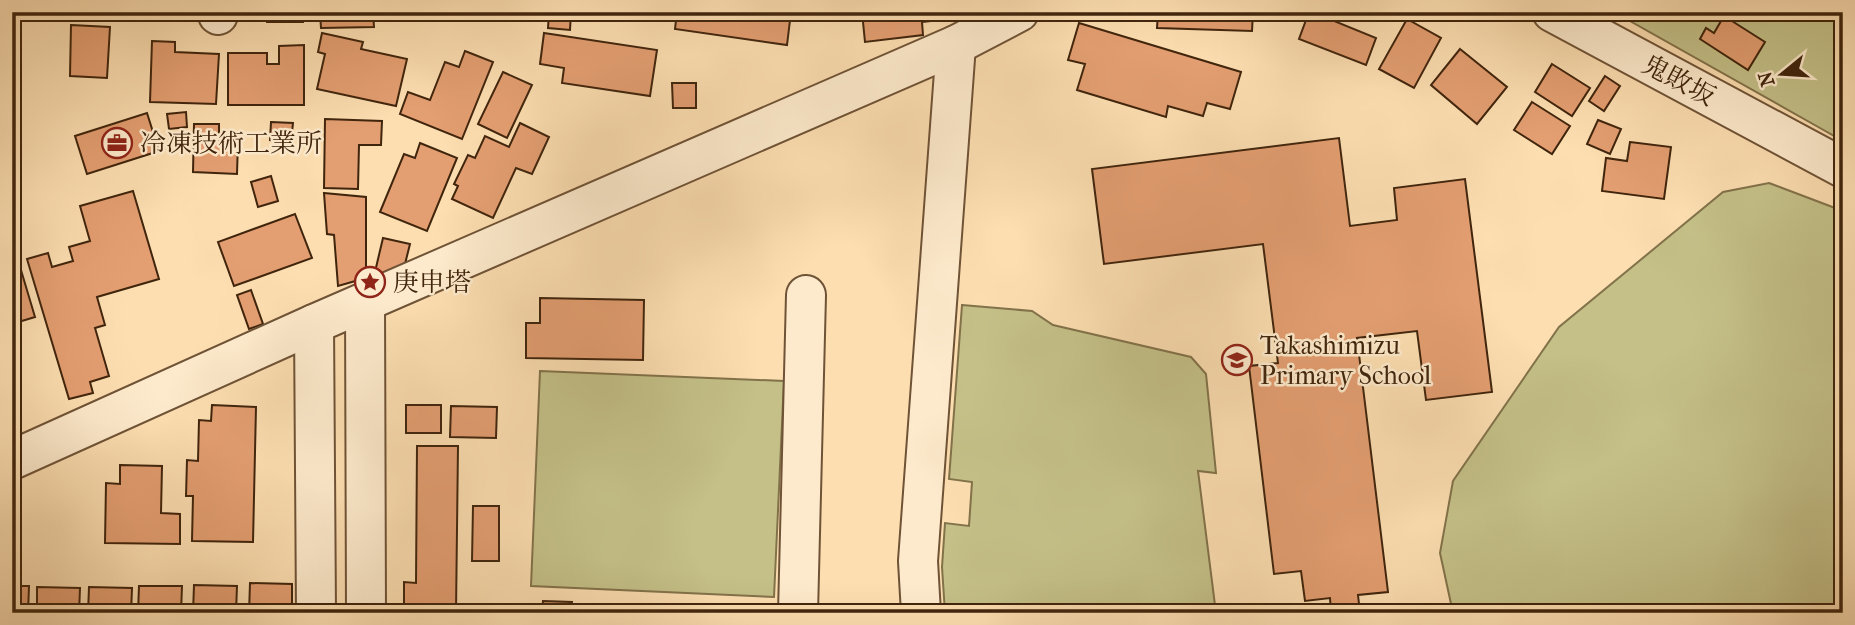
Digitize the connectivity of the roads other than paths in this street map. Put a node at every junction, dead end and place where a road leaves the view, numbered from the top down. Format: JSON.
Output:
{"nodes":[{"id":1,"x":1019,"y":12,"type":"edge"},
{"id":2,"x":1552,"y":12,"type":"edge"},
{"id":3,"x":956,"y":45,"type":"junction"},
{"id":4,"x":1843,"y":168,"type":"edge"},
{"id":5,"x":806,"y":295,"type":"dead end"},
{"id":6,"x":365,"y":302,"type":"junction"},
{"id":7,"x":314,"y":324,"type":"junction"},
{"id":8,"x":12,"y":460,"type":"edge"},
{"id":9,"x":316,"y":613,"type":"edge"},
{"id":10,"x":366,"y":613,"type":"edge"},
{"id":11,"x":798,"y":613,"type":"edge"},
{"id":12,"x":921,"y":613,"type":"edge"}],
"edges":[{"from":1,"to":3,"type":"street"},
{"from":2,"to":4,"type":"street","name":"鬼敗坂"},
{"from":3,"to":6,"type":"street"},
{"from":3,"to":12,"type":"street"},
{"from":5,"to":11,"type":"street"},
{"from":6,"to":7,"type":"street"},
{"from":6,"to":10,"type":"street"},
{"from":7,"to":8,"type":"street"},
{"from":7,"to":9,"type":"street"}]}
